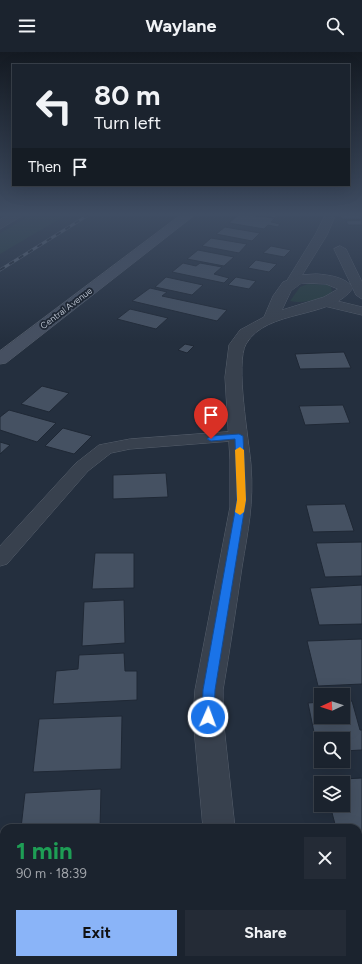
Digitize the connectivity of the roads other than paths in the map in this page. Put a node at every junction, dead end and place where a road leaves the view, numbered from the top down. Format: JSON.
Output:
{"nodes":[{"id":1,"x":134,"y":257,"type":"edge"},
{"id":2,"x":308,"y":257,"type":"edge"},
{"id":3,"x":344,"y":257,"type":"edge"},
{"id":4,"x":292,"y":282,"type":"junction"},
{"id":5,"x":362,"y":295,"type":"edge"},
{"id":6,"x":325,"y":302,"type":"junction"},
{"id":7,"x":362,"y":311,"type":"edge"},
{"id":8,"x":271,"y":318,"type":"junction"},
{"id":9,"x":0,"y":359,"type":"edge"},
{"id":10,"x":239,"y":436,"type":"junction"},
{"id":11,"x":0,"y":559,"type":"edge"},
{"id":12,"x":219,"y":824,"type":"edge"}],
"edges":[{"from":1,"to":9,"type":"street","name":"Central Avenue"},
{"from":2,"to":4,"type":"lane"},
{"from":3,"to":5,"type":"lane"},
{"from":4,"to":6,"type":"street"},
{"from":4,"to":8,"type":"street"},
{"from":6,"to":7,"type":"lane"},
{"from":6,"to":8,"type":"street"},
{"from":8,"to":10,"type":"street"},
{"from":10,"to":11,"type":"lane"},
{"from":10,"to":12,"type":"street"}]}
